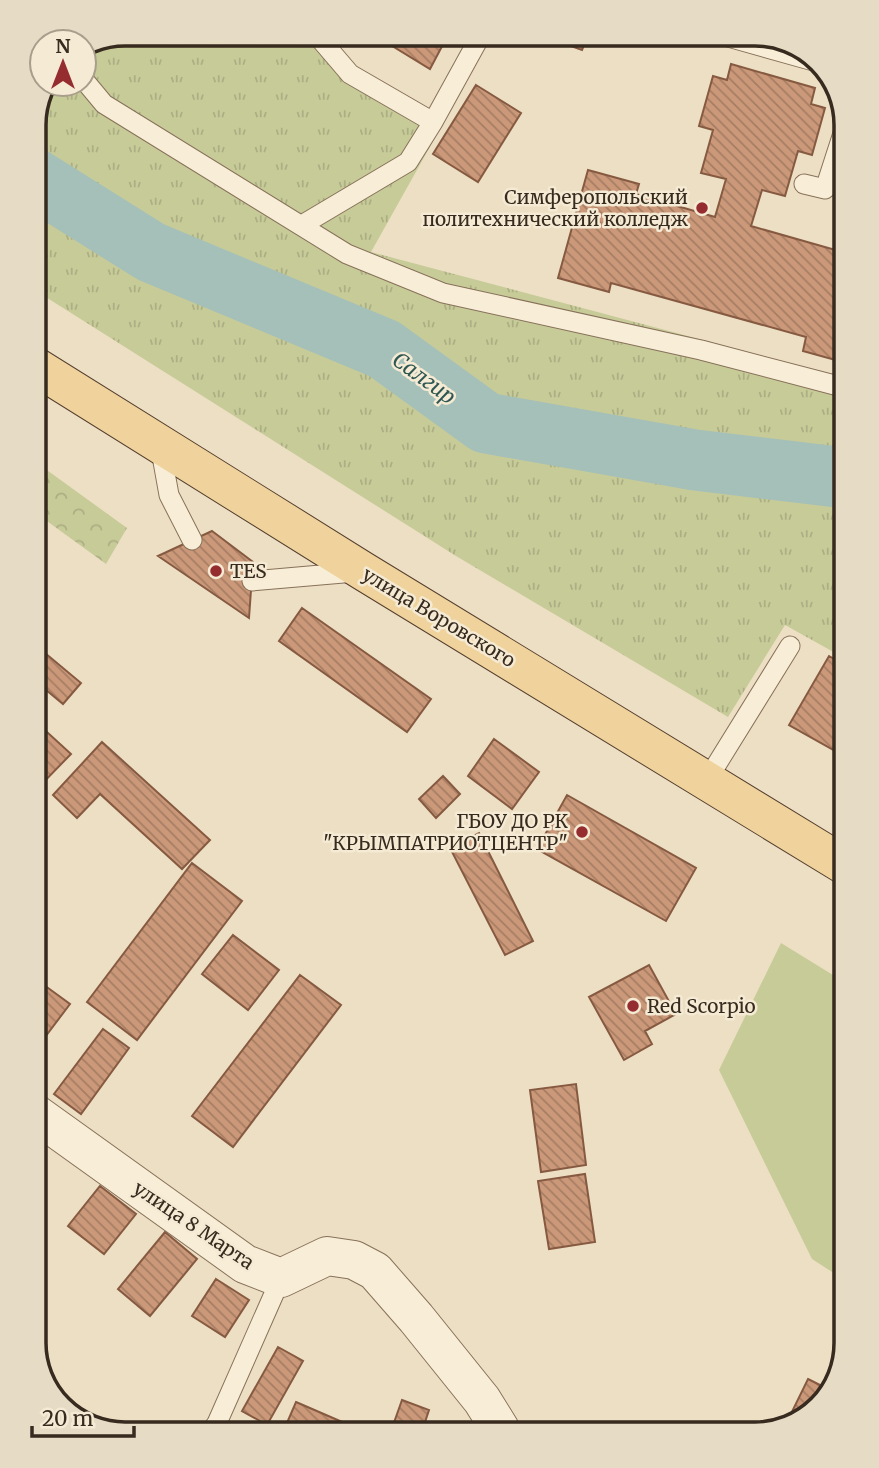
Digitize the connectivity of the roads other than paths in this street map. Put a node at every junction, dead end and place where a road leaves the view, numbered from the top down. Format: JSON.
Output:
{"nodes":[{"id":1,"x":327,"y":46,"type":"edge"},
{"id":2,"x":475,"y":46,"type":"edge"},
{"id":3,"x":760,"y":46,"type":"edge"},
{"id":4,"x":791,"y":55,"type":"edge"},
{"id":5,"x":98,"y":97,"type":"edge"},
{"id":6,"x":433,"y":122,"type":"junction"},
{"id":7,"x":834,"y":161,"type":"edge"},
{"id":8,"x":804,"y":184,"type":"dead end"},
{"id":9,"x":302,"y":225,"type":"junction"},
{"id":10,"x":46,"y":373,"type":"edge"},
{"id":11,"x":834,"y":385,"type":"edge"},
{"id":12,"x":160,"y":444,"type":"junction"},
{"id":13,"x":192,"y":540,"type":"dead end"},
{"id":14,"x":363,"y":571,"type":"junction"},
{"id":15,"x":252,"y":580,"type":"dead end"},
{"id":16,"x":790,"y":646,"type":"dead end"},
{"id":17,"x":707,"y":780,"type":"junction"},
{"id":18,"x":834,"y":859,"type":"edge"},
{"id":19,"x":46,"y":1121,"type":"edge"},
{"id":20,"x":281,"y":1278,"type":"junction"},
{"id":21,"x":217,"y":1422,"type":"edge"},
{"id":22,"x":496,"y":1422,"type":"edge"}],
"edges":[{"from":1,"to":6,"type":"lane"},
{"from":2,"to":6,"type":"lane"},
{"from":3,"to":4,"type":"lane"},
{"from":5,"to":9,"type":"lane"},
{"from":6,"to":9,"type":"lane"},
{"from":7,"to":8,"type":"lane"},
{"from":9,"to":11,"type":"lane"},
{"from":10,"to":12,"type":"main road","name":"улица Воровского"},
{"from":12,"to":13,"type":"lane"},
{"from":12,"to":14,"type":"main road","name":"улица Воровского"},
{"from":14,"to":15,"type":"lane"},
{"from":14,"to":17,"type":"main road","name":"улица Воровского"},
{"from":16,"to":17,"type":"lane"},
{"from":17,"to":18,"type":"main road","name":"улица Воровского"},
{"from":19,"to":20,"type":"street","name":"улица 8 Марта"},
{"from":20,"to":21,"type":"lane"},
{"from":20,"to":22,"type":"street"}]}
